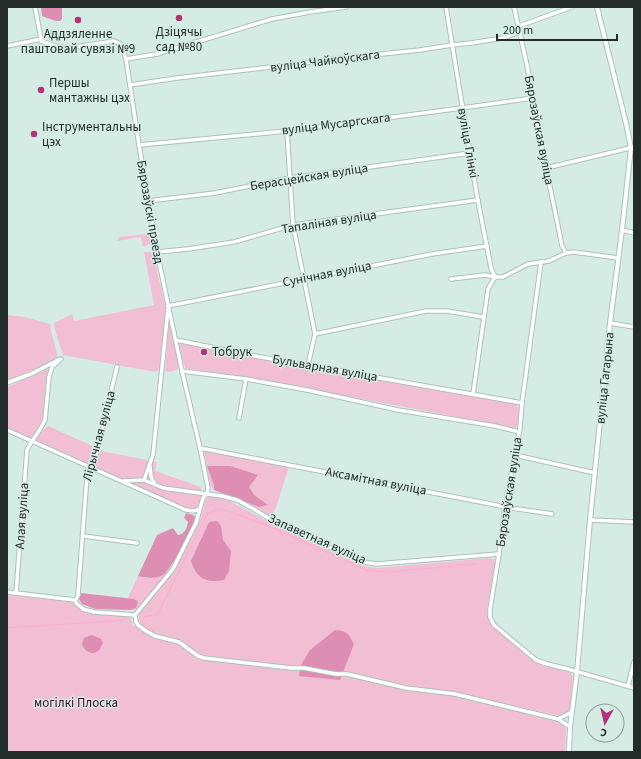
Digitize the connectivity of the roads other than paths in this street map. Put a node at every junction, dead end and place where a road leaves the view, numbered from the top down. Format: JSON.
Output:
{"nodes":[{"id":1,"x":35,"y":7,"type":"edge"},
{"id":2,"x":346,"y":7,"type":"edge"},
{"id":3,"x":446,"y":7,"type":"edge"},
{"id":4,"x":514,"y":7,"type":"edge"},
{"id":5,"x":572,"y":7,"type":"edge"},
{"id":6,"x":597,"y":7,"type":"edge"},
{"id":7,"x":519,"y":26,"type":"junction"},
{"id":8,"x":519,"y":32,"type":"junction"},
{"id":9,"x":41,"y":39,"type":"junction"},
{"id":10,"x":452,"y":45,"type":"junction"},
{"id":11,"x":7,"y":46,"type":"edge"},
{"id":12,"x":126,"y":59,"type":"junction"},
{"id":13,"x":130,"y":85,"type":"junction"},
{"id":14,"x":533,"y":98,"type":"junction"},
{"id":15,"x":462,"y":108,"type":"junction"},
{"id":16,"x":287,"y":131,"type":"junction"},
{"id":17,"x":139,"y":146,"type":"junction"},
{"id":18,"x":632,"y":148,"type":"edge"},
{"id":19,"x":470,"y":153,"type":"junction"},
{"id":20,"x":546,"y":168,"type":"junction"},
{"id":21,"x":290,"y":178,"type":"junction"},
{"id":22,"x":478,"y":200,"type":"junction"},
{"id":23,"x":148,"y":201,"type":"junction"},
{"id":24,"x":293,"y":225,"type":"junction"},
{"id":25,"x":622,"y":230,"type":"junction"},
{"id":26,"x":634,"y":233,"type":"edge"},
{"id":27,"x":487,"y":246,"type":"junction"},
{"id":28,"x":157,"y":252,"type":"junction"},
{"id":29,"x":566,"y":253,"type":"junction"},
{"id":30,"x":618,"y":258,"type":"junction"},
{"id":31,"x":541,"y":262,"type":"junction"},
{"id":32,"x":495,"y":277,"type":"junction"},
{"id":33,"x":304,"y":279,"type":"junction"},
{"id":34,"x":451,"y":279,"type":"dead end"},
{"id":35,"x":168,"y":306,"type":"junction"},
{"id":36,"x":483,"y":317,"type":"junction"},
{"id":37,"x":610,"y":323,"type":"junction"},
{"id":38,"x":634,"y":327,"type":"edge"},
{"id":39,"x":315,"y":334,"type":"junction"},
{"id":40,"x":176,"y":340,"type":"junction"},
{"id":41,"x":308,"y":365,"type":"junction"},
{"id":42,"x":117,"y":367,"type":"dead end"},
{"id":43,"x":182,"y":371,"type":"junction"},
{"id":44,"x":246,"y":379,"type":"junction"},
{"id":45,"x":7,"y":384,"type":"edge"},
{"id":46,"x":473,"y":394,"type":"junction"},
{"id":47,"x":522,"y":403,"type":"junction"},
{"id":48,"x":239,"y":418,"type":"dead end"},
{"id":49,"x":7,"y":430,"type":"edge"},
{"id":50,"x":519,"y":432,"type":"junction"},
{"id":51,"x":32,"y":441,"type":"junction"},
{"id":52,"x":200,"y":448,"type":"junction"},
{"id":53,"x":515,"y":455,"type":"junction"},
{"id":54,"x":150,"y":465,"type":"junction"},
{"id":55,"x":92,"y":468,"type":"junction"},
{"id":56,"x":595,"y":473,"type":"junction"},
{"id":57,"x":144,"y":480,"type":"junction"},
{"id":58,"x":121,"y":481,"type":"junction"},
{"id":59,"x":155,"y":484,"type":"junction"},
{"id":60,"x":207,"y":494,"type":"junction"},
{"id":61,"x":505,"y":507,"type":"junction"},
{"id":62,"x":199,"y":509,"type":"junction"},
{"id":63,"x":552,"y":514,"type":"dead end"},
{"id":64,"x":590,"y":520,"type":"junction"},
{"id":65,"x":634,"y":522,"type":"edge"},
{"id":66,"x":83,"y":536,"type":"junction"},
{"id":67,"x":137,"y":543,"type":"dead end"},
{"id":68,"x":499,"y":554,"type":"junction"},
{"id":69,"x":7,"y":592,"type":"edge"},
{"id":70,"x":16,"y":593,"type":"junction"},
{"id":71,"x":75,"y":600,"type":"junction"},
{"id":72,"x":135,"y":615,"type":"junction"},
{"id":73,"x":634,"y":662,"type":"edge"},
{"id":74,"x":577,"y":672,"type":"junction"},
{"id":75,"x":628,"y":686,"type":"junction"},
{"id":76,"x":634,"y":688,"type":"edge"},
{"id":77,"x":572,"y":712,"type":"junction"},
{"id":78,"x":558,"y":719,"type":"junction"},
{"id":79,"x":570,"y":727,"type":"junction"},
{"id":80,"x":569,"y":752,"type":"edge"}],
"edges":[{"from":1,"to":9,"type":"street"},
{"from":2,"to":12,"type":"street"},
{"from":3,"to":10,"type":"street","name":"вуліца Глінкі"},
{"from":4,"to":7,"type":"street","name":"Бярозаўская вуліца"},
{"from":5,"to":7,"type":"street"},
{"from":6,"to":18,"type":"street","name":"вуліца Гагарына"},
{"from":7,"to":8,"type":"street","name":"Бярозаўская вуліца"},
{"from":8,"to":10,"type":"street","name":"вуліца Чайкоўскага"},
{"from":8,"to":14,"type":"street","name":"Бярозаўская вуліца"},
{"from":9,"to":11,"type":"street"},
{"from":9,"to":12,"type":"street","name":"Бярозаўскі праезд"},
{"from":10,"to":13,"type":"street","name":"вуліца Чайкоўскага"},
{"from":10,"to":15,"type":"street","name":"вуліца Глінкі"},
{"from":12,"to":13,"type":"street","name":"Бярозаўскі праезд"},
{"from":13,"to":17,"type":"street","name":"Бярозаўскі праезд"},
{"from":14,"to":15,"type":"street","name":"вуліца Мусаргскага"},
{"from":14,"to":20,"type":"street","name":"Бярозаўская вуліца"},
{"from":15,"to":16,"type":"street","name":"вуліца Мусаргскага"},
{"from":15,"to":19,"type":"street","name":"вуліца Глінкі"},
{"from":16,"to":17,"type":"street","name":"вуліца Мусаргскага"},
{"from":16,"to":21,"type":"street"},
{"from":17,"to":23,"type":"street","name":"Бярозаўскі праезд"},
{"from":18,"to":20,"type":"street"},
{"from":18,"to":25,"type":"street","name":"вуліца Гагарына"},
{"from":19,"to":21,"type":"street","name":"Берасцейская вуліца"},
{"from":19,"to":22,"type":"street","name":"вуліца Глінкі"},
{"from":20,"to":29,"type":"street","name":"Бярозаўская вуліца"},
{"from":21,"to":23,"type":"street","name":"Берасцейская вуліца"},
{"from":21,"to":24,"type":"street"},
{"from":22,"to":24,"type":"street","name":"Тапаліная вуліца"},
{"from":22,"to":27,"type":"street","name":"вуліца Глінкі"},
{"from":23,"to":28,"type":"street","name":"Бярозаўскі праезд"},
{"from":24,"to":28,"type":"street","name":"Тапаліная вуліца"},
{"from":24,"to":33,"type":"street"},
{"from":25,"to":26,"type":"street"},
{"from":25,"to":30,"type":"street","name":"вуліца Гагарына"},
{"from":27,"to":32,"type":"street","name":"вуліца Глінкі"},
{"from":27,"to":33,"type":"street","name":"Сунічная вуліца"},
{"from":28,"to":35,"type":"street","name":"Бярозаўскі праезд"},
{"from":29,"to":30,"type":"street"},
{"from":29,"to":31,"type":"street"},
{"from":30,"to":37,"type":"street","name":"вуліца Гагарына"},
{"from":31,"to":32,"type":"street"},
{"from":31,"to":47,"type":"street","name":"Бярозаўская вуліца"},
{"from":32,"to":34,"type":"street"},
{"from":32,"to":36,"type":"street"},
{"from":33,"to":35,"type":"street","name":"Сунічная вуліца"},
{"from":33,"to":39,"type":"street"},
{"from":35,"to":40,"type":"street","name":"Бярозаўскі праезд"},
{"from":35,"to":54,"type":"street"},
{"from":36,"to":39,"type":"street"},
{"from":36,"to":46,"type":"street"},
{"from":37,"to":38,"type":"street"},
{"from":37,"to":56,"type":"street","name":"вуліца Гагарына"},
{"from":39,"to":41,"type":"street"},
{"from":40,"to":41,"type":"street","name":"Бульварная вуліца"},
{"from":40,"to":43,"type":"street"},
{"from":41,"to":46,"type":"street","name":"Бульварная вуліца"},
{"from":42,"to":55,"type":"street","name":"Лірычная вуліца"},
{"from":43,"to":44,"type":"street","name":"Бульварная вуліца"},
{"from":43,"to":52,"type":"street"},
{"from":44,"to":48,"type":"street"},
{"from":44,"to":50,"type":"street","name":"Бульварная вуліца"},
{"from":45,"to":51,"type":"street","name":"Алая вуліца"},
{"from":46,"to":47,"type":"street","name":"Бульварная вуліца"},
{"from":47,"to":50,"type":"street","name":"Бярозаўская вуліца"},
{"from":49,"to":51,"type":"street"},
{"from":50,"to":53,"type":"street","name":"Бярозаўская вуліца"},
{"from":51,"to":55,"type":"street"},
{"from":51,"to":70,"type":"street","name":"Алая вуліца"},
{"from":52,"to":60,"type":"street"},
{"from":52,"to":61,"type":"street","name":"Аксамітная вуліца"},
{"from":53,"to":56,"type":"street"},
{"from":53,"to":61,"type":"street","name":"Бярозаўская вуліца"},
{"from":54,"to":57,"type":"street"},
{"from":54,"to":59,"type":"street"},
{"from":55,"to":58,"type":"street"},
{"from":55,"to":66,"type":"street","name":"Лірычная вуліца"},
{"from":56,"to":64,"type":"street","name":"вуліца Гагарына"},
{"from":57,"to":58,"type":"street"},
{"from":57,"to":59,"type":"street","name":"Запаветная вуліца"},
{"from":58,"to":62,"type":"street"},
{"from":59,"to":60,"type":"street","name":"Запаветная вуліца"},
{"from":60,"to":62,"type":"street"},
{"from":60,"to":68,"type":"street","name":"Запаветная вуліца"},
{"from":61,"to":63,"type":"street","name":"Аксамітная вуліца"},
{"from":61,"to":68,"type":"street","name":"Бярозаўская вуліца"},
{"from":62,"to":72,"type":"street"},
{"from":64,"to":65,"type":"street"},
{"from":64,"to":74,"type":"street","name":"вуліца Гагарына"},
{"from":66,"to":67,"type":"street"},
{"from":66,"to":71,"type":"street","name":"Лірычная вуліца"},
{"from":68,"to":74,"type":"street","name":"Бярозаўская вуліца"},
{"from":69,"to":70,"type":"street"},
{"from":70,"to":71,"type":"street"},
{"from":71,"to":72,"type":"street"},
{"from":72,"to":78,"type":"street"},
{"from":73,"to":75,"type":"street"},
{"from":74,"to":75,"type":"street","name":"Бярозаўская вуліца"},
{"from":74,"to":77,"type":"street","name":"вуліца Гагарына"},
{"from":75,"to":76,"type":"street","name":"Бярозаўская вуліца"},
{"from":77,"to":78,"type":"street"},
{"from":77,"to":79,"type":"street","name":"вуліца Гагарына"},
{"from":78,"to":79,"type":"street"},
{"from":79,"to":80,"type":"street","name":"вуліца Гагарына"}]}
